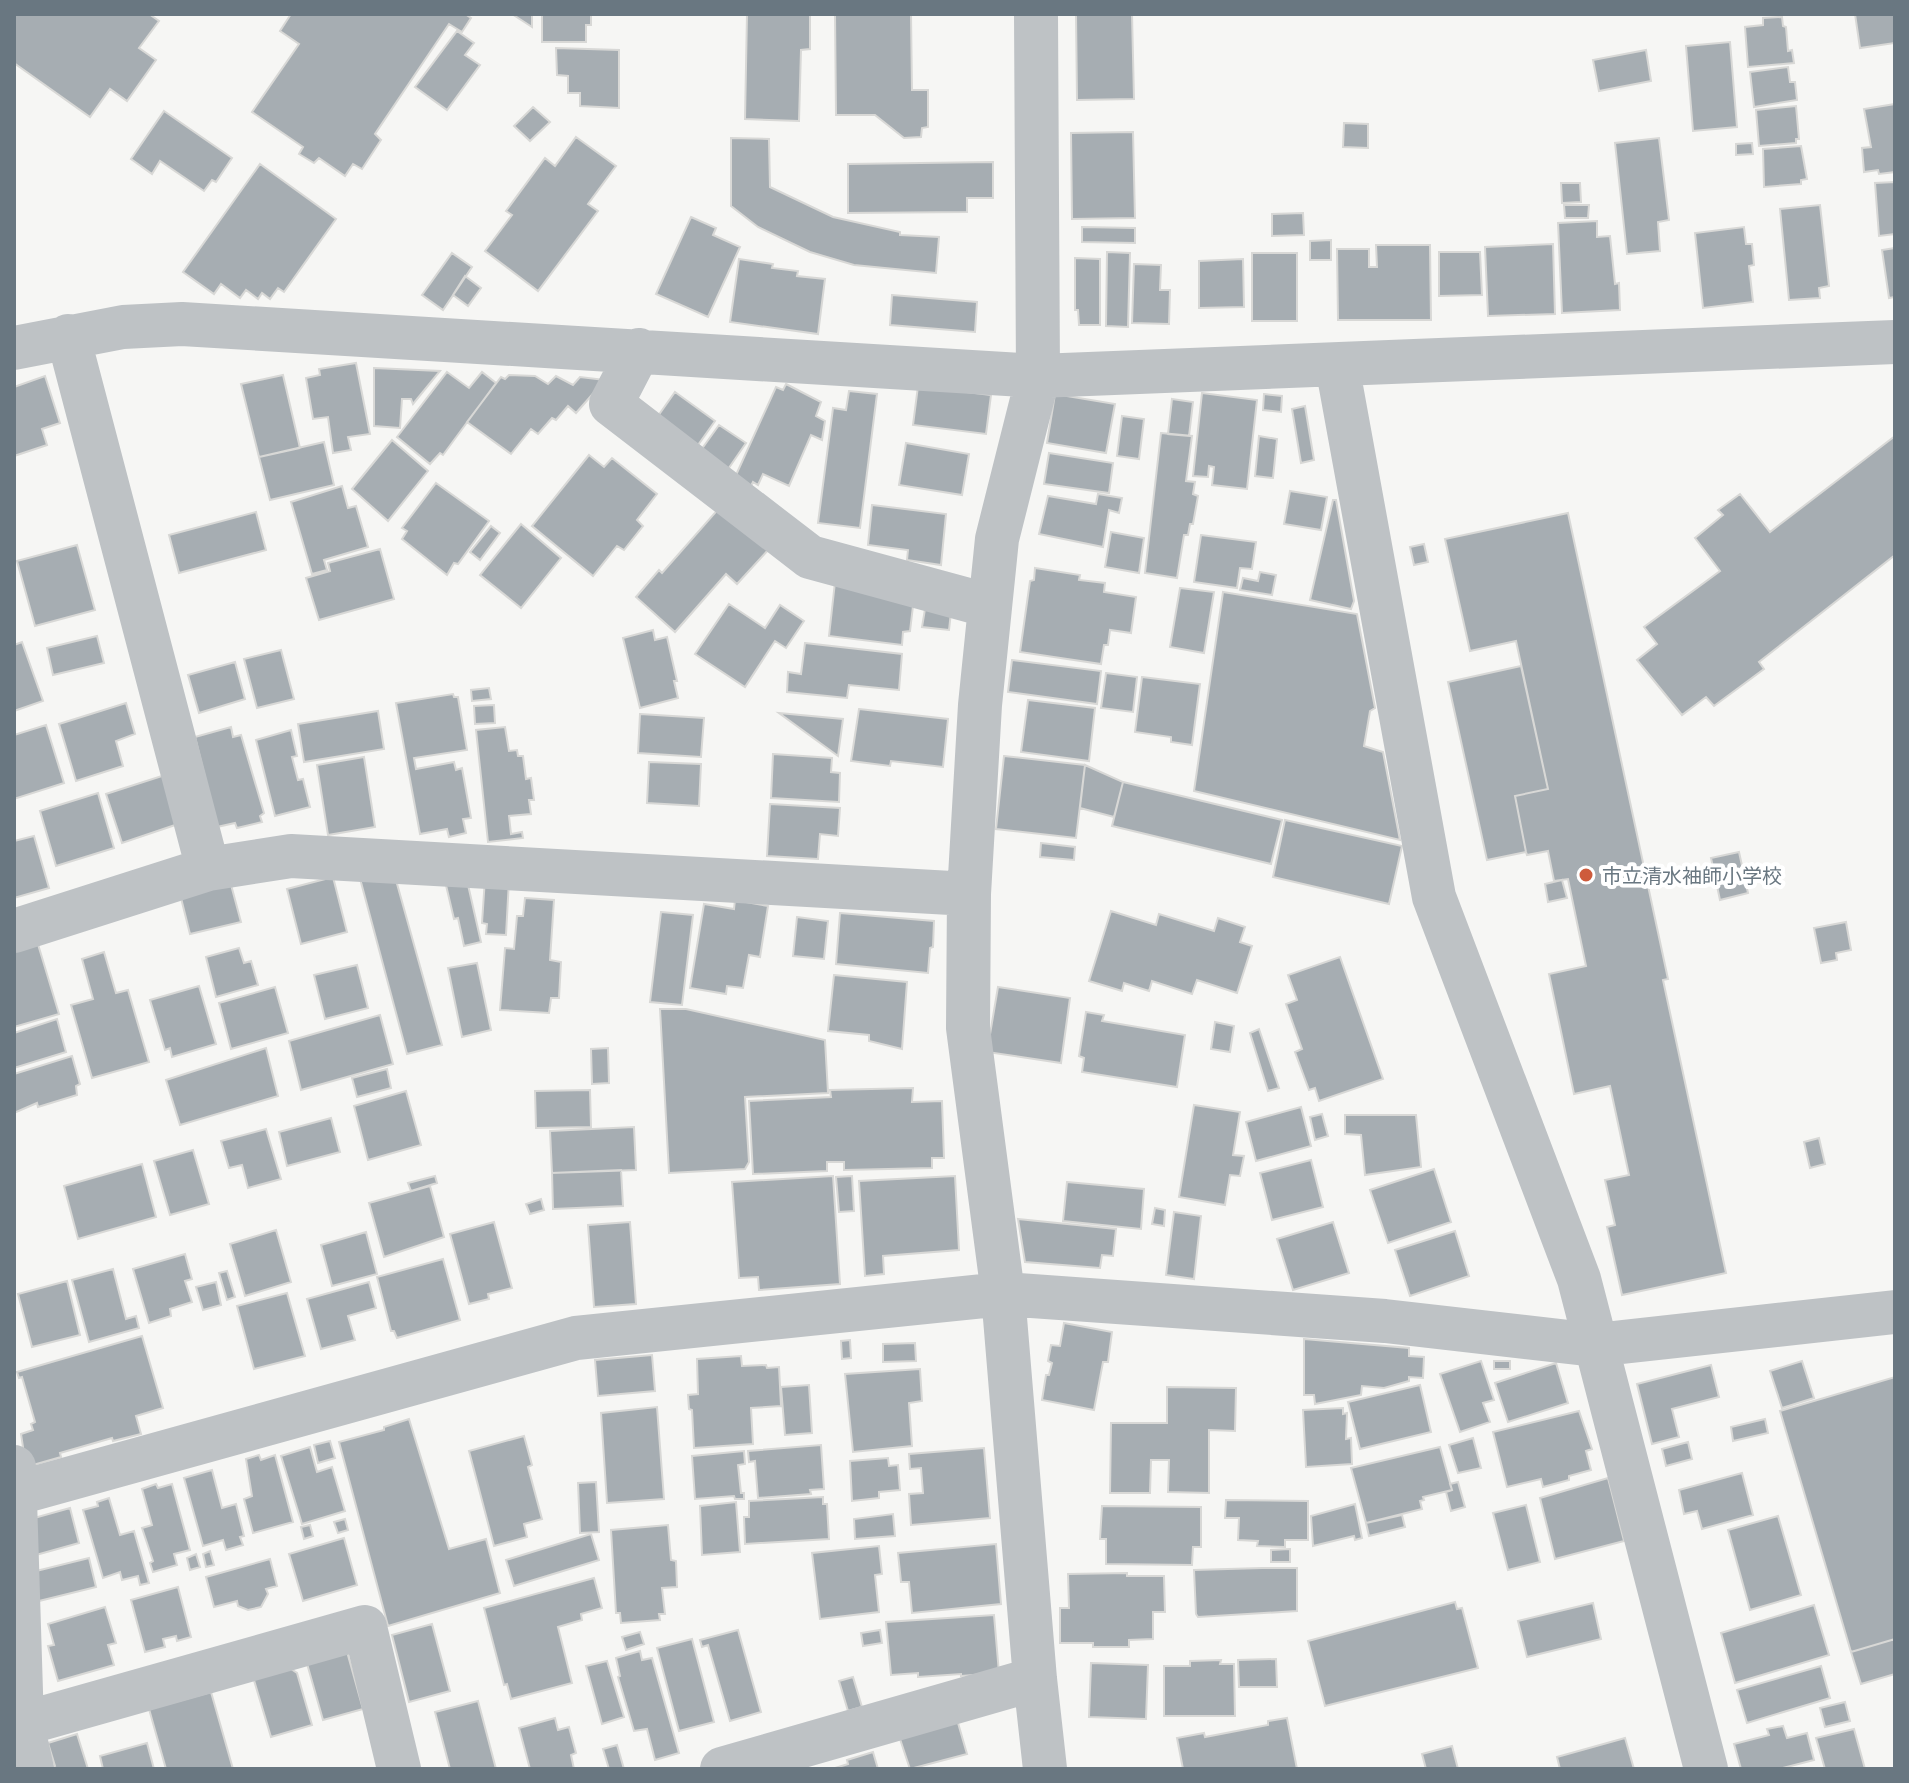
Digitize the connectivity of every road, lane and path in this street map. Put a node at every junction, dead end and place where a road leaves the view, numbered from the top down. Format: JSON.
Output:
{"nodes":[{"id":1,"x":1036,"y":14,"type":"edge"},
{"id":2,"x":68,"y":336,"type":"junction"},
{"id":3,"x":1895,"y":342,"type":"edge"},
{"id":4,"x":14,"y":348,"type":"edge"},
{"id":5,"x":639,"y":350,"type":"junction"},
{"id":6,"x":1337,"y":365,"type":"junction"},
{"id":7,"x":1038,"y":376,"type":"junction"},
{"id":8,"x":990,"y":606,"type":"junction"},
{"id":9,"x":208,"y":869,"type":"junction"},
{"id":10,"x":969,"y":894,"type":"junction"},
{"id":11,"x":14,"y":931,"type":"edge"},
{"id":12,"x":1003,"y":1294,"type":"junction"},
{"id":13,"x":1895,"y":1312,"type":"edge"},
{"id":14,"x":1595,"y":1345,"type":"junction"},
{"id":15,"x":15,"y":1485,"type":"edge"},
{"id":16,"x":1035,"y":1679,"type":"junction"},
{"id":17,"x":22,"y":1724,"type":"junction"},
{"id":18,"x":32,"y":1769,"type":"edge"},
{"id":19,"x":399,"y":1769,"type":"edge"},
{"id":20,"x":722,"y":1769,"type":"edge"},
{"id":21,"x":1045,"y":1769,"type":"edge"},
{"id":22,"x":1706,"y":1769,"type":"edge"}],
"edges":[{"from":1,"to":7,"type":"street"},
{"from":2,"to":4,"type":"street"},
{"from":2,"to":5,"type":"street"},
{"from":2,"to":9,"type":"street"},
{"from":3,"to":6,"type":"street"},
{"from":5,"to":7,"type":"street"},
{"from":5,"to":8,"type":"street"},
{"from":6,"to":7,"type":"street"},
{"from":6,"to":14,"type":"street"},
{"from":7,"to":8,"type":"street"},
{"from":8,"to":10,"type":"street"},
{"from":9,"to":10,"type":"street"},
{"from":9,"to":11,"type":"street"},
{"from":10,"to":12,"type":"street"},
{"from":12,"to":14,"type":"street"},
{"from":12,"to":15,"type":"street"},
{"from":12,"to":16,"type":"street"},
{"from":13,"to":14,"type":"street"},
{"from":14,"to":22,"type":"street"},
{"from":15,"to":17,"type":"street"},
{"from":16,"to":20,"type":"street"},
{"from":16,"to":21,"type":"street"},
{"from":17,"to":18,"type":"street"},
{"from":17,"to":19,"type":"street"}]}
